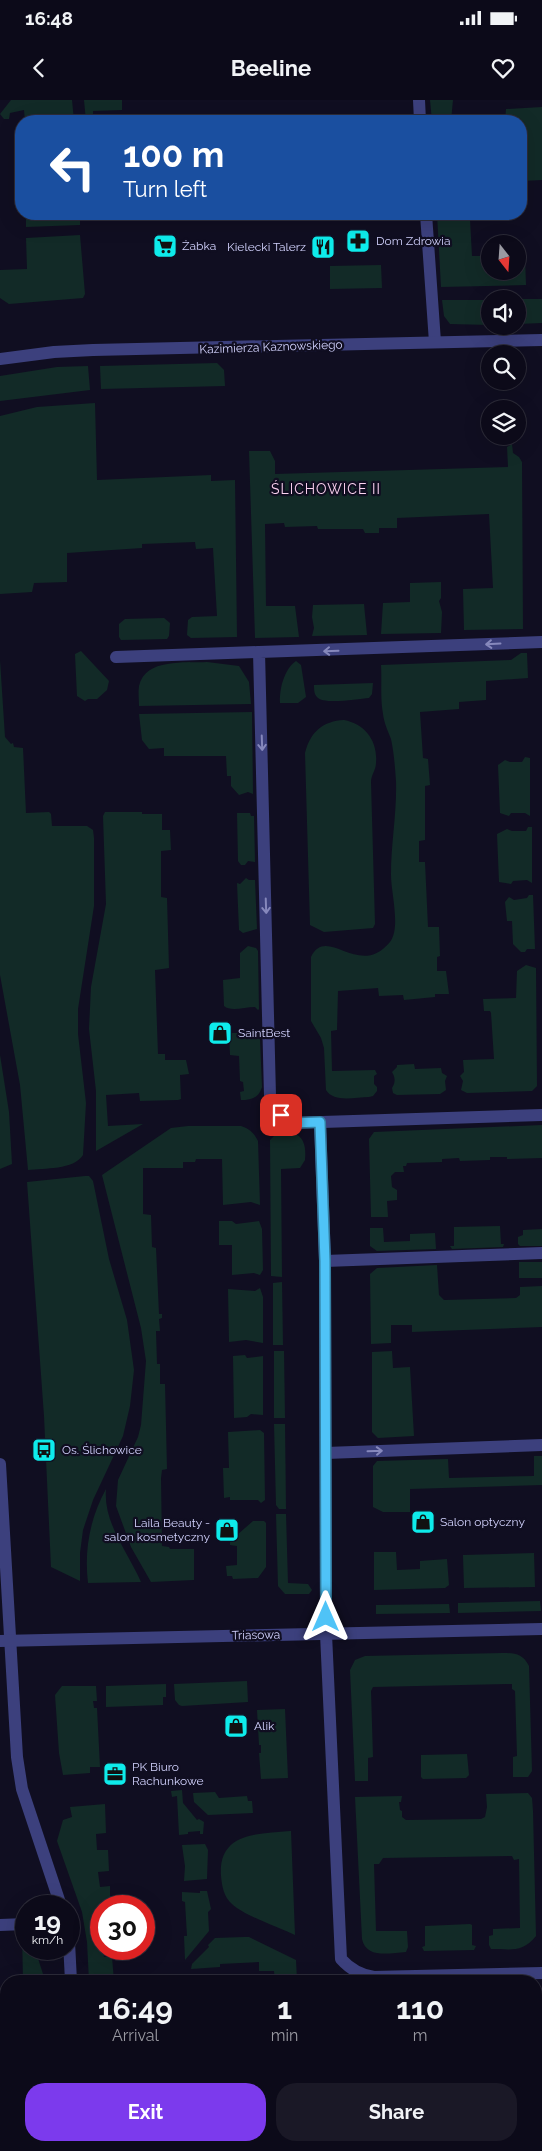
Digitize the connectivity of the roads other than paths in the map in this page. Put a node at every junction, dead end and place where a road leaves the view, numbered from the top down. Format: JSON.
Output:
{"nodes":[{"id":1,"x":419,"y":100,"type":"edge"},
{"id":2,"x":420,"y":115,"type":"edge"},
{"id":3,"x":426,"y":220,"type":"edge"},
{"id":4,"x":542,"y":340,"type":"edge"},
{"id":5,"x":435,"y":342,"type":"junction"},
{"id":6,"x":0,"y":359,"type":"edge"},
{"id":7,"x":542,"y":642,"type":"edge"},
{"id":8,"x":259,"y":652,"type":"junction"},
{"id":9,"x":116,"y":657,"type":"dead end"},
{"id":10,"x":542,"y":1115,"type":"edge"},
{"id":11,"x":320,"y":1122,"type":"junction"},
{"id":12,"x":542,"y":1253,"type":"edge"},
{"id":13,"x":325,"y":1261,"type":"junction"},
{"id":14,"x":542,"y":1445,"type":"edge"},
{"id":15,"x":326,"y":1453,"type":"junction"},
{"id":16,"x":0,"y":1464,"type":"edge"},
{"id":17,"x":542,"y":1629,"type":"edge"},
{"id":18,"x":326,"y":1634,"type":"junction"},
{"id":19,"x":5,"y":1641,"type":"edge"},
{"id":20,"x":57,"y":1895,"type":"edge"},
{"id":21,"x":0,"y":1924,"type":"edge"},
{"id":22,"x":15,"y":1924,"type":"edge"},
{"id":23,"x":70,"y":1960,"type":"edge"},
{"id":24,"x":542,"y":1973,"type":"edge"},
{"id":25,"x":71,"y":1975,"type":"edge"},
{"id":26,"x":367,"y":1975,"type":"edge"},
{"id":27,"x":458,"y":1975,"type":"edge"}],
"edges":[{"from":1,"to":2,"type":"street"},
{"from":3,"to":5,"type":"street"},
{"from":4,"to":5,"type":"street","name":"Kazimierza Kaznowskiego"},
{"from":5,"to":6,"type":"street","name":"Kazimierza Kaznowskiego"},
{"from":7,"to":8,"type":"street","one_way":true},
{"from":8,"to":9,"type":"street"},
{"from":8,"to":11,"type":"street","one_way":true},
{"from":10,"to":11,"type":"street"},
{"from":11,"to":13,"type":"street"},
{"from":12,"to":13,"type":"street"},
{"from":13,"to":15,"type":"street"},
{"from":15,"to":14,"type":"street","one_way":true},
{"from":15,"to":18,"type":"street"},
{"from":16,"to":19,"type":"street"},
{"from":17,"to":18,"type":"street","name":"Triasowa"},
{"from":18,"to":19,"type":"street","name":"Triasowa"},
{"from":18,"to":26,"type":"street"},
{"from":19,"to":20,"type":"street"},
{"from":21,"to":22,"type":"street"},
{"from":23,"to":25,"type":"street"},
{"from":24,"to":27,"type":"street"}]}
